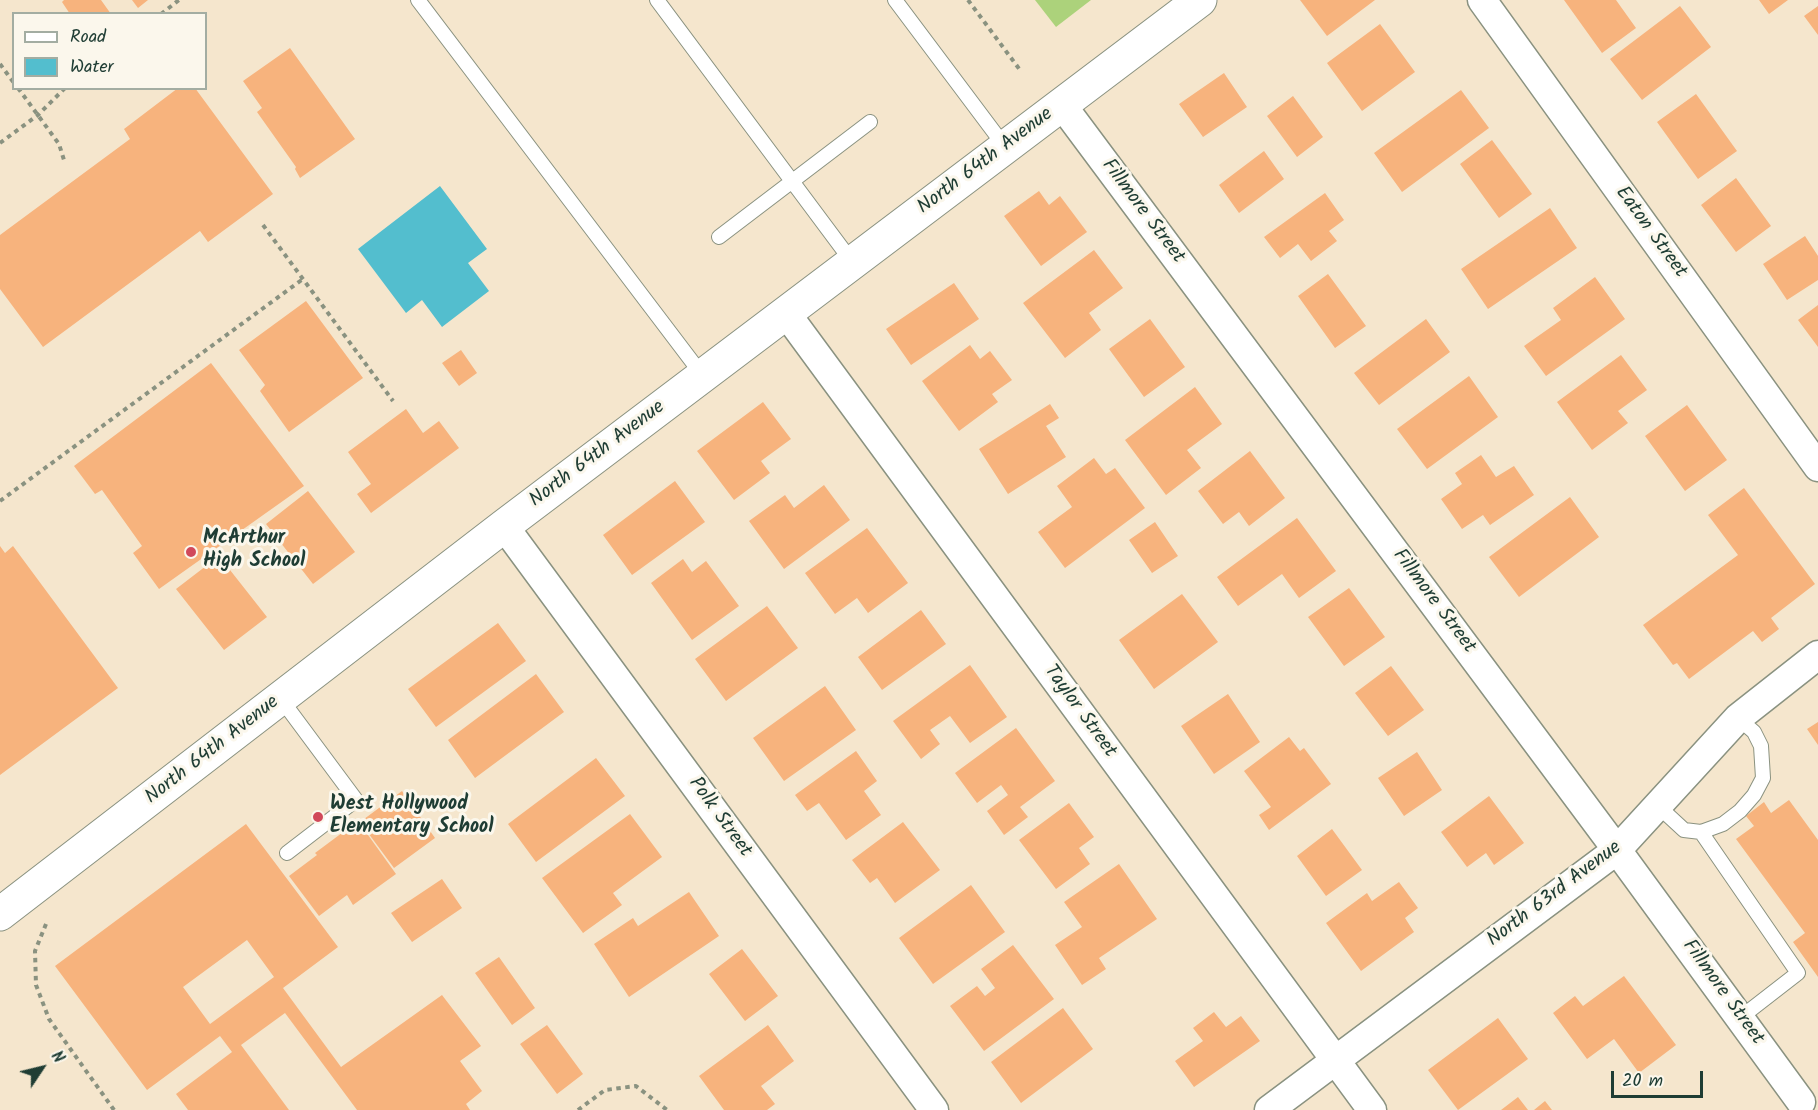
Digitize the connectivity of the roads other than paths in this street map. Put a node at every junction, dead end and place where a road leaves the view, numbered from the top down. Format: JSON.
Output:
{"nodes":[{"id":1,"x":418,"y":0,"type":"edge"},
{"id":2,"x":657,"y":0,"type":"edge"},
{"id":3,"x":895,"y":0,"type":"edge"},
{"id":4,"x":1200,"y":0,"type":"edge"},
{"id":5,"x":1482,"y":0,"type":"edge"},
{"id":6,"x":1062,"y":105,"type":"junction"},
{"id":7,"x":870,"y":122,"type":"dead end"},
{"id":8,"x":1006,"y":148,"type":"junction"},
{"id":9,"x":793,"y":182,"type":"junction"},
{"id":10,"x":718,"y":237,"type":"dead end"},
{"id":11,"x":853,"y":263,"type":"junction"},
{"id":12,"x":786,"y":314,"type":"junction"},
{"id":13,"x":703,"y":376,"type":"junction"},
{"id":14,"x":1818,"y":467,"type":"edge"},
{"id":15,"x":504,"y":526,"type":"junction"},
{"id":16,"x":1818,"y":655,"type":"edge"},
{"id":17,"x":281,"y":699,"type":"junction"},
{"id":18,"x":1738,"y":718,"type":"junction"},
{"id":19,"x":1658,"y":806,"type":"junction"},
{"id":20,"x":1701,"y":832,"type":"junction"},
{"id":21,"x":1617,"y":850,"type":"junction"},
{"id":22,"x":288,"y":853,"type":"dead end"},
{"id":23,"x":0,"y":914,"type":"edge"},
{"id":24,"x":1740,"y":1018,"type":"junction"},
{"id":25,"x":1335,"y":1060,"type":"junction"},
{"id":26,"x":1801,"y":1101,"type":"dead end"},
{"id":27,"x":934,"y":1110,"type":"edge"},
{"id":28,"x":1269,"y":1110,"type":"edge"},
{"id":29,"x":1372,"y":1110,"type":"edge"}],
"edges":[{"from":1,"to":13,"type":"lane"},
{"from":2,"to":9,"type":"lane"},
{"from":3,"to":8,"type":"lane"},
{"from":4,"to":6,"type":"street","name":"North 64th Avenue"},
{"from":5,"to":14,"type":"street","name":"Eaton Street"},
{"from":6,"to":8,"type":"street","name":"North 64th Avenue"},
{"from":6,"to":21,"type":"street","name":"Fillmore Street"},
{"from":7,"to":9,"type":"lane"},
{"from":8,"to":11,"type":"street","name":"North 64th Avenue"},
{"from":9,"to":10,"type":"lane"},
{"from":9,"to":11,"type":"lane"},
{"from":11,"to":12,"type":"street","name":"North 64th Avenue"},
{"from":12,"to":13,"type":"street","name":"North 64th Avenue"},
{"from":12,"to":25,"type":"street","name":"Taylor Street"},
{"from":13,"to":15,"type":"street","name":"North 64th Avenue"},
{"from":15,"to":17,"type":"street","name":"North 64th Avenue"},
{"from":15,"to":27,"type":"street","name":"Polk Street"},
{"from":16,"to":18,"type":"street","name":"North 63rd Avenue"},
{"from":17,"to":22,"type":"lane"},
{"from":17,"to":23,"type":"street","name":"North 64th Avenue"},
{"from":18,"to":19,"type":"street","name":"North 63rd Avenue"},
{"from":18,"to":20,"type":"lane"},
{"from":19,"to":20,"type":"lane"},
{"from":19,"to":21,"type":"street","name":"North 63rd Avenue"},
{"from":20,"to":24,"type":"lane"},
{"from":21,"to":24,"type":"street","name":"Fillmore Street"},
{"from":21,"to":25,"type":"street","name":"North 63rd Avenue"},
{"from":24,"to":26,"type":"street","name":"Fillmore Street"},
{"from":25,"to":28,"type":"street","name":"North 63rd Avenue"},
{"from":25,"to":29,"type":"street","name":"Taylor Street"}]}
